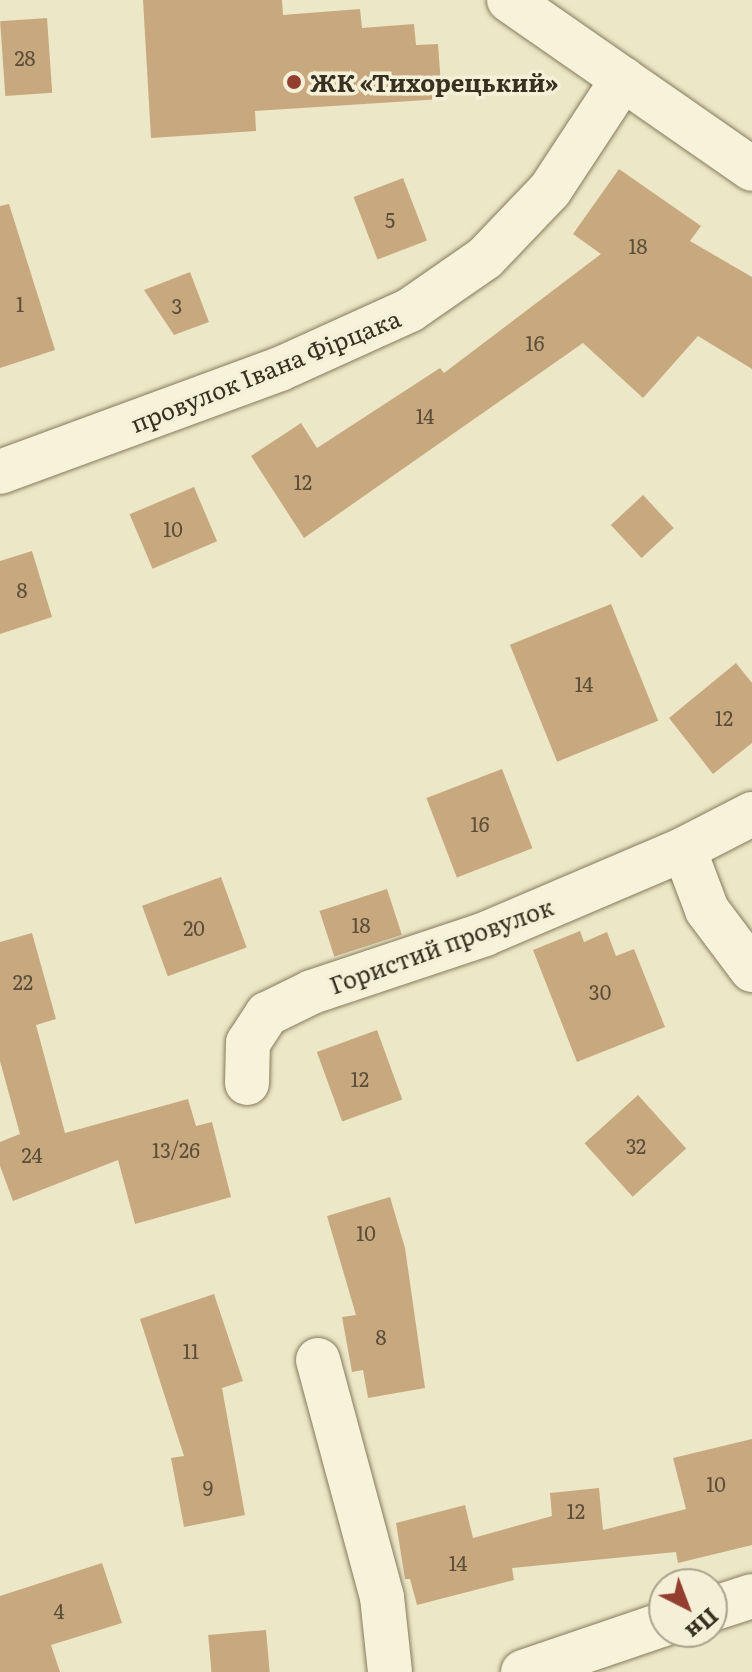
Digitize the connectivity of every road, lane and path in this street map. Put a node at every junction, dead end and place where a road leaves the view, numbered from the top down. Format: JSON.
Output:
{"nodes":[{"id":1,"x":509,"y":0,"type":"edge"},
{"id":2,"x":623,"y":79,"type":"junction"},
{"id":3,"x":752,"y":169,"type":"edge"},
{"id":4,"x":0,"y":472,"type":"edge"},
{"id":5,"x":752,"y":814,"type":"edge"},
{"id":6,"x":684,"y":849,"type":"junction"},
{"id":7,"x":752,"y":970,"type":"edge"},
{"id":8,"x":247,"y":1083,"type":"dead end"},
{"id":9,"x":318,"y":1360,"type":"dead end"},
{"id":10,"x":752,"y":1596,"type":"edge"},
{"id":11,"x":728,"y":1604,"type":"edge"},
{"id":12,"x":648,"y":1630,"type":"edge"},
{"id":13,"x":544,"y":1668,"type":"edge"},
{"id":14,"x":390,"y":1672,"type":"edge"}],
"edges":[{"from":1,"to":2,"type":"street"},
{"from":2,"to":3,"type":"street"},
{"from":2,"to":4,"type":"street","name":"провулок Івана Фірцака"},
{"from":5,"to":6,"type":"street","name":"Гористий провулок"},
{"from":6,"to":7,"type":"street"},
{"from":6,"to":8,"type":"street","name":"Гористий провулок"},
{"from":9,"to":14,"type":"street"},
{"from":10,"to":11,"type":"street"},
{"from":12,"to":13,"type":"street"}]}
